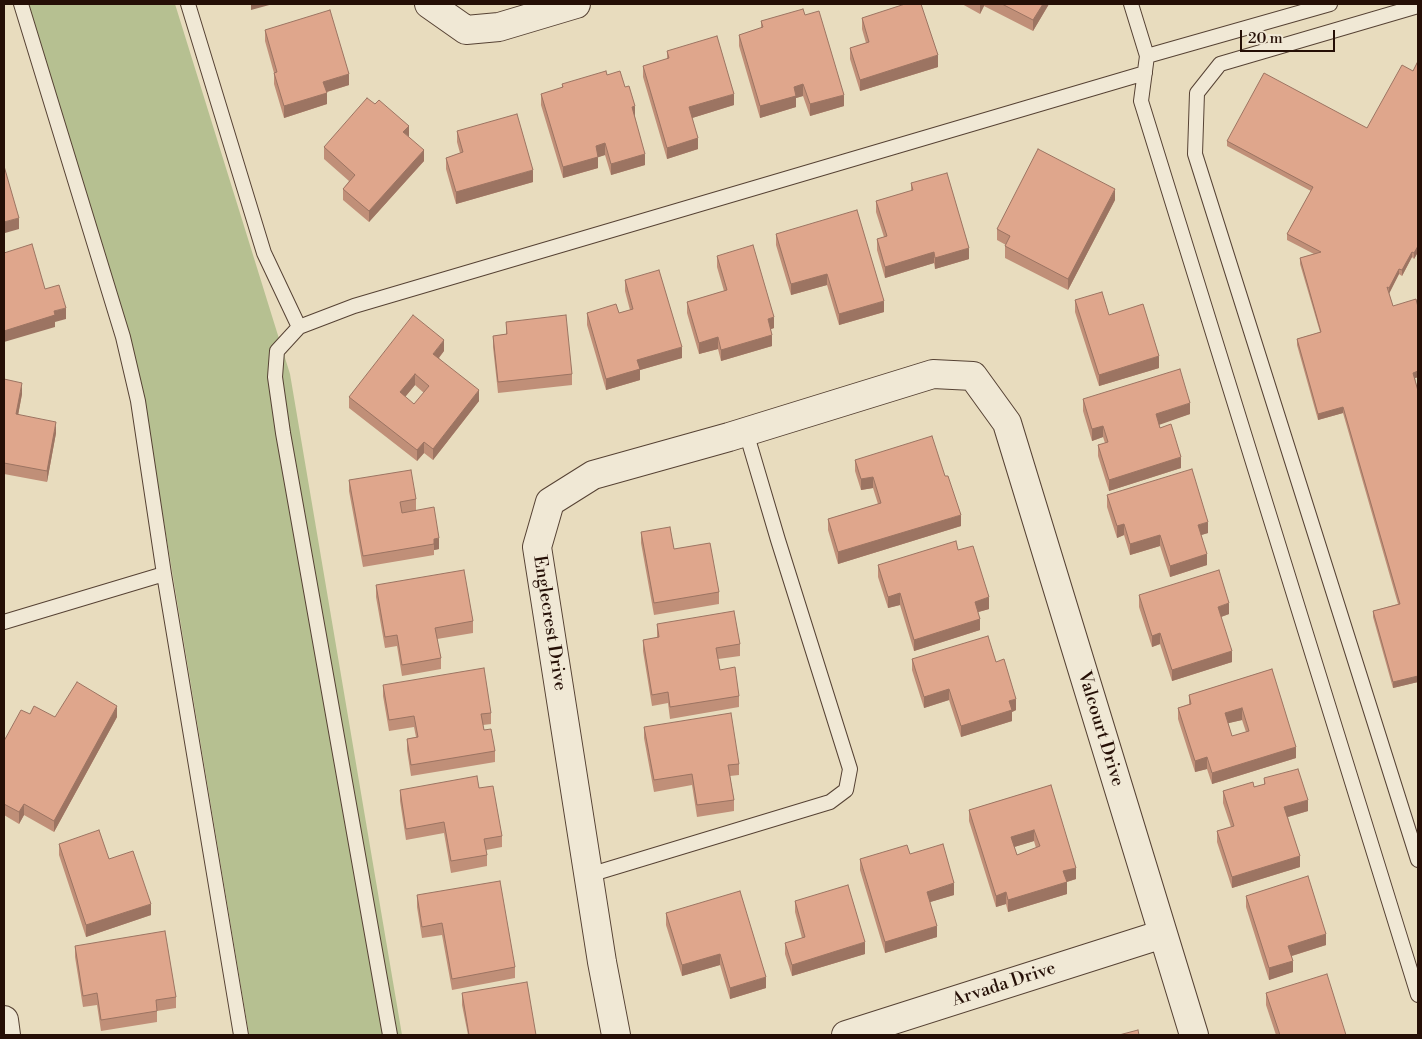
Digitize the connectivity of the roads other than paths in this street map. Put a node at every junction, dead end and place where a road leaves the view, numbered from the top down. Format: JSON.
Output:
{"nodes":[{"id":1,"x":22,"y":4,"type":"edge"},
{"id":2,"x":188,"y":4,"type":"edge"},
{"id":3,"x":429,"y":4,"type":"edge"},
{"id":4,"x":576,"y":4,"type":"edge"},
{"id":5,"x":1131,"y":4,"type":"edge"},
{"id":6,"x":1330,"y":4,"type":"edge"},
{"id":7,"x":1418,"y":6,"type":"edge"},
{"id":8,"x":1146,"y":56,"type":"junction"},
{"id":9,"x":1145,"y":73,"type":"junction"},
{"id":10,"x":299,"y":327,"type":"junction"},
{"id":11,"x":1007,"y":423,"type":"joint"},
{"id":12,"x":746,"y":432,"type":"junction"},
{"id":13,"x":164,"y":574,"type":"junction"},
{"id":14,"x":4,"y":622,"type":"edge"},
{"id":15,"x":1418,"y":860,"type":"edge"},
{"id":16,"x":589,"y":875,"type":"junction"},
{"id":17,"x":1163,"y":934,"type":"junction"},
{"id":18,"x":1418,"y":996,"type":"edge"},
{"id":19,"x":4,"y":1020,"type":"edge"},
{"id":20,"x":6,"y":1035,"type":"edge"},
{"id":21,"x":241,"y":1035,"type":"edge"},
{"id":22,"x":390,"y":1035,"type":"edge"},
{"id":23,"x":616,"y":1035,"type":"edge"},
{"id":24,"x":846,"y":1035,"type":"edge"},
{"id":25,"x":1194,"y":1035,"type":"edge"}],
"edges":[{"from":1,"to":13,"type":"lane"},
{"from":2,"to":10,"type":"lane"},
{"from":3,"to":4,"type":"street"},
{"from":5,"to":8,"type":"lane"},
{"from":6,"to":8,"type":"lane"},
{"from":7,"to":15,"type":"lane"},
{"from":8,"to":9,"type":"lane"},
{"from":9,"to":10,"type":"lane"},
{"from":9,"to":18,"type":"lane"},
{"from":10,"to":22,"type":"lane"},
{"from":11,"to":12,"type":"street","name":"Englecrest Drive"},
{"from":11,"to":17,"type":"street","name":"Valcourt Drive"},
{"from":12,"to":16,"type":"street","name":"Englecrest Drive"},
{"from":12,"to":16,"type":"lane"},
{"from":13,"to":14,"type":"lane"},
{"from":13,"to":21,"type":"lane"},
{"from":16,"to":23,"type":"street","name":"Englecrest Drive"},
{"from":17,"to":24,"type":"street","name":"Arvada Drive"},
{"from":17,"to":25,"type":"street","name":"Valcourt Drive"},
{"from":19,"to":20,"type":"street"}]}
